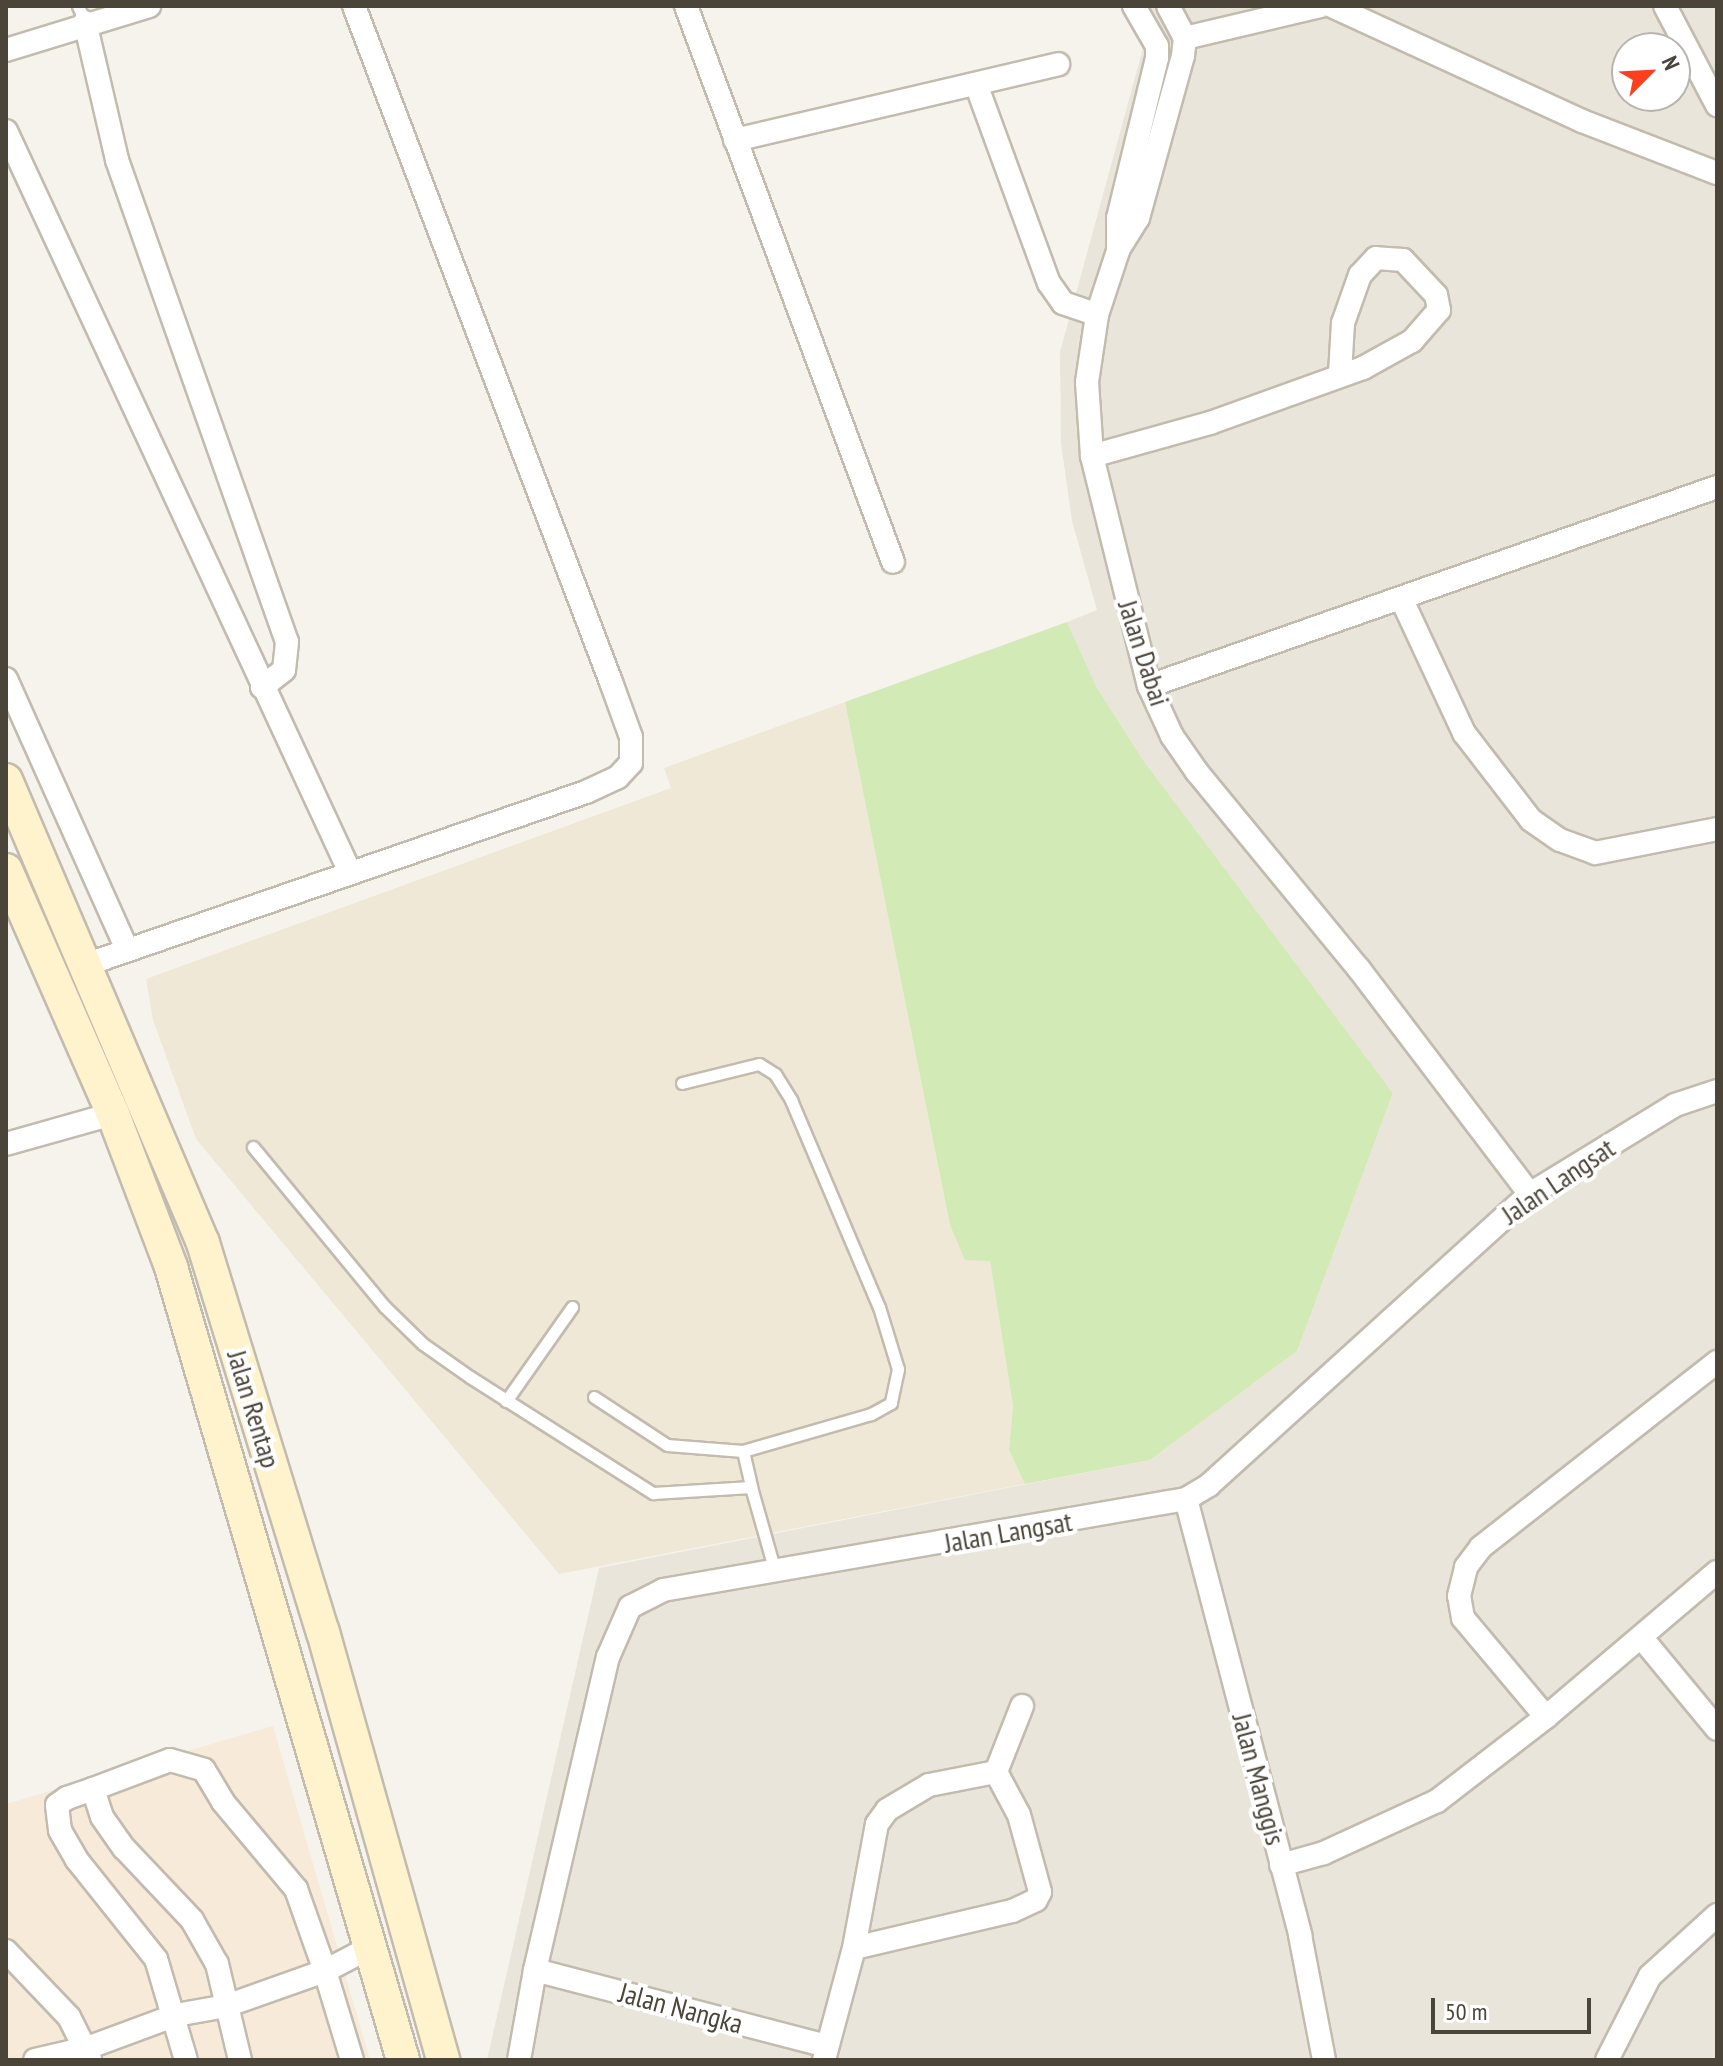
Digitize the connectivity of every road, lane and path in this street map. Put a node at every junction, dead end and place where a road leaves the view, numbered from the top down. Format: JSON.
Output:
{"nodes":[{"id":1,"x":149,"y":6,"type":"edge"},
{"id":2,"x":354,"y":6,"type":"edge"},
{"id":3,"x":686,"y":6,"type":"edge"},
{"id":4,"x":1134,"y":6,"type":"edge"},
{"id":5,"x":1168,"y":6,"type":"edge"},
{"id":6,"x":1320,"y":6,"type":"edge"},
{"id":7,"x":1332,"y":6,"type":"edge"},
{"id":8,"x":1665,"y":6,"type":"edge"},
{"id":9,"x":82,"y":14,"type":"edge"},
{"id":10,"x":1185,"y":38,"type":"junction"},
{"id":11,"x":6,"y":50,"type":"edge"},
{"id":12,"x":1058,"y":64,"type":"dead end"},
{"id":13,"x":976,"y":84,"type":"junction"},
{"id":14,"x":1717,"y":105,"type":"edge"},
{"id":15,"x":6,"y":131,"type":"edge"},
{"id":16,"x":735,"y":140,"type":"junction"},
{"id":17,"x":1717,"y":173,"type":"edge"},
{"id":18,"x":1118,"y":251,"type":"junction"},
{"id":19,"x":1097,"y":315,"type":"junction"},
{"id":20,"x":1340,"y":373,"type":"junction"},
{"id":21,"x":1092,"y":456,"type":"junction"},
{"id":22,"x":1717,"y":487,"type":"edge"},
{"id":23,"x":893,"y":562,"type":"dead end"},
{"id":24,"x":1402,"y":600,"type":"junction"},
{"id":25,"x":6,"y":679,"type":"edge"},
{"id":26,"x":1149,"y":686,"type":"junction"},
{"id":27,"x":262,"y":687,"type":"junction"},
{"id":28,"x":6,"y":780,"type":"edge"},
{"id":29,"x":1717,"y":829,"type":"edge"},
{"id":30,"x":6,"y":870,"type":"edge"},
{"id":31,"x":350,"y":872,"type":"junction"},
{"id":32,"x":127,"y":950,"type":"junction"},
{"id":33,"x":85,"y":965,"type":"junction"},
{"id":34,"x":682,"y":1083,"type":"dead end"},
{"id":35,"x":1717,"y":1091,"type":"edge"},
{"id":36,"x":113,"y":1114,"type":"junction"},
{"id":37,"x":6,"y":1144,"type":"edge"},
{"id":38,"x":253,"y":1147,"type":"dead end"},
{"id":39,"x":1530,"y":1194,"type":"junction"},
{"id":40,"x":572,"y":1307,"type":"dead end"},
{"id":41,"x":1717,"y":1362,"type":"edge"},
{"id":42,"x":594,"y":1397,"type":"dead end"},
{"id":43,"x":506,"y":1401,"type":"junction"},
{"id":44,"x":743,"y":1451,"type":"junction"},
{"id":45,"x":751,"y":1487,"type":"junction"},
{"id":46,"x":1186,"y":1499,"type":"junction"},
{"id":47,"x":775,"y":1572,"type":"junction"},
{"id":48,"x":1717,"y":1572,"type":"edge"},
{"id":49,"x":1641,"y":1637,"type":"junction"},
{"id":50,"x":1022,"y":1706,"type":"dead end"},
{"id":51,"x":1546,"y":1717,"type":"junction"},
{"id":52,"x":1717,"y":1729,"type":"edge"},
{"id":53,"x":996,"y":1772,"type":"junction"},
{"id":54,"x":93,"y":1789,"type":"junction"},
{"id":55,"x":1281,"y":1865,"type":"junction"},
{"id":56,"x":1717,"y":1915,"type":"edge"},
{"id":57,"x":373,"y":1946,"type":"junction"},
{"id":58,"x":854,"y":1948,"type":"junction"},
{"id":59,"x":6,"y":1951,"type":"edge"},
{"id":60,"x":535,"y":1970,"type":"junction"},
{"id":61,"x":325,"y":1971,"type":"junction"},
{"id":62,"x":226,"y":2006,"type":"junction"},
{"id":63,"x":176,"y":2015,"type":"junction"},
{"id":64,"x":826,"y":2053,"type":"edge"},
{"id":65,"x":88,"y":2054,"type":"edge"},
{"id":66,"x":443,"y":2059,"type":"edge"},
{"id":67,"x":35,"y":2060,"type":"edge"},
{"id":68,"x":186,"y":2060,"type":"edge"},
{"id":69,"x":240,"y":2060,"type":"edge"},
{"id":70,"x":352,"y":2060,"type":"edge"},
{"id":71,"x":403,"y":2060,"type":"edge"},
{"id":72,"x":519,"y":2060,"type":"edge"},
{"id":73,"x":1324,"y":2060,"type":"edge"},
{"id":74,"x":1607,"y":2060,"type":"edge"}],
"edges":[{"from":1,"to":9,"type":"street"},
{"from":2,"to":31,"type":"street"},
{"from":3,"to":16,"type":"street"},
{"from":4,"to":18,"type":"street","name":"Jalan Dabai"},
{"from":5,"to":10,"type":"street"},
{"from":6,"to":10,"type":"street"},
{"from":7,"to":17,"type":"street"},
{"from":8,"to":14,"type":"street"},
{"from":9,"to":11,"type":"street"},
{"from":9,"to":27,"type":"street"},
{"from":10,"to":18,"type":"street"},
{"from":12,"to":13,"type":"street"},
{"from":13,"to":16,"type":"street"},
{"from":13,"to":19,"type":"street"},
{"from":15,"to":27,"type":"street"},
{"from":16,"to":23,"type":"street"},
{"from":18,"to":19,"type":"street","name":"Jalan Dabai"},
{"from":19,"to":21,"type":"street","name":"Jalan Dabai"},
{"from":20,"to":20,"type":"street"},
{"from":20,"to":21,"type":"street"},
{"from":21,"to":26,"type":"street","name":"Jalan Dabai"},
{"from":22,"to":24,"type":"street"},
{"from":24,"to":26,"type":"street"},
{"from":24,"to":29,"type":"street"},
{"from":25,"to":32,"type":"street"},
{"from":26,"to":39,"type":"street","name":"Jalan Dabai"},
{"from":27,"to":31,"type":"street"},
{"from":28,"to":33,"type":"main road","name":"Jalan Rentap"},
{"from":30,"to":36,"type":"main road","name":"Jalan Rentap"},
{"from":31,"to":32,"type":"street"},
{"from":32,"to":33,"type":"street"},
{"from":33,"to":66,"type":"main road","name":"Jalan Rentap"},
{"from":34,"to":44,"type":"lane"},
{"from":35,"to":39,"type":"street","name":"Jalan Langsat"},
{"from":36,"to":37,"type":"street"},
{"from":36,"to":57,"type":"main road","name":"Jalan Rentap"},
{"from":38,"to":43,"type":"lane"},
{"from":39,"to":46,"type":"street","name":"Jalan Langsat"},
{"from":40,"to":43,"type":"lane"},
{"from":41,"to":51,"type":"street"},
{"from":42,"to":44,"type":"lane"},
{"from":43,"to":45,"type":"lane"},
{"from":44,"to":45,"type":"lane"},
{"from":45,"to":47,"type":"lane"},
{"from":46,"to":47,"type":"street","name":"Jalan Langsat"},
{"from":46,"to":55,"type":"street","name":"Jalan Manggis"},
{"from":47,"to":60,"type":"street","name":"Jalan Langsat"},
{"from":48,"to":49,"type":"street"},
{"from":49,"to":51,"type":"street"},
{"from":49,"to":52,"type":"street"},
{"from":50,"to":53,"type":"street"},
{"from":51,"to":55,"type":"street"},
{"from":53,"to":58,"type":"street"},
{"from":53,"to":58,"type":"street"},
{"from":54,"to":61,"type":"street"},
{"from":54,"to":62,"type":"street"},
{"from":54,"to":63,"type":"street"},
{"from":55,"to":73,"type":"street","name":"Jalan Manggis"},
{"from":56,"to":74,"type":"street"},
{"from":57,"to":61,"type":"street"},
{"from":57,"to":71,"type":"main road","name":"Jalan Rentap"},
{"from":58,"to":64,"type":"street"},
{"from":59,"to":65,"type":"street"},
{"from":60,"to":64,"type":"street","name":"Jalan Nangka"},
{"from":60,"to":72,"type":"street","name":"Jalan Langsat"},
{"from":61,"to":62,"type":"street"},
{"from":61,"to":70,"type":"street"},
{"from":62,"to":63,"type":"street"},
{"from":62,"to":69,"type":"street"},
{"from":63,"to":65,"type":"street"},
{"from":63,"to":68,"type":"street"},
{"from":65,"to":67,"type":"street"}]}
